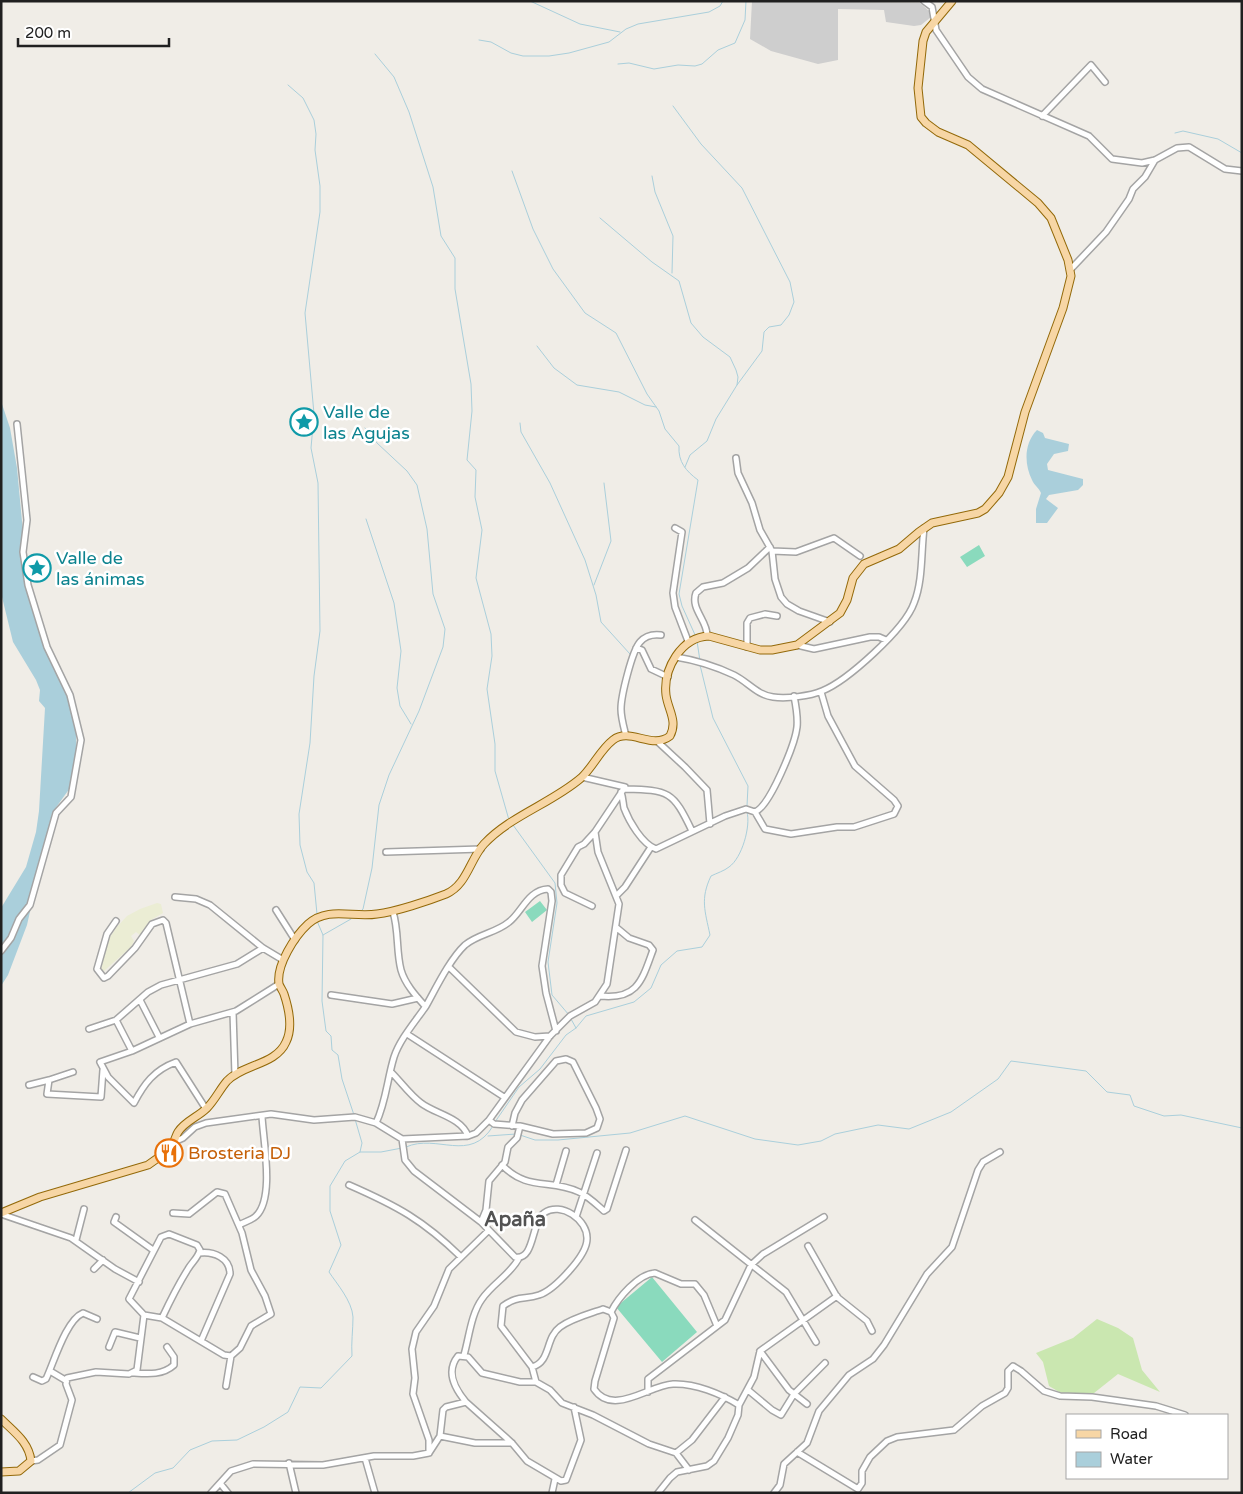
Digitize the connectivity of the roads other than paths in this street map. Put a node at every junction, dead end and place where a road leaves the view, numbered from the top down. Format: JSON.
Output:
{"nodes":[{"id":1,"x":924,"y":1,"type":"edge"},
{"id":2,"x":952,"y":1,"type":"edge"},
{"id":3,"x":936,"y":21,"type":"junction"},
{"id":4,"x":1105,"y":82,"type":"dead end"},
{"id":5,"x":1042,"y":116,"type":"junction"},
{"id":6,"x":1155,"y":160,"type":"junction"},
{"id":7,"x":1242,"y":171,"type":"edge"},
{"id":8,"x":1070,"y":270,"type":"junction"},
{"id":9,"x":17,"y":424,"type":"dead end"},
{"id":10,"x":736,"y":458,"type":"dead end"},
{"id":11,"x":675,"y":528,"type":"dead end"},
{"id":12,"x":924,"y":528,"type":"junction"},
{"id":13,"x":771,"y":549,"type":"junction"},
{"id":14,"x":860,"y":556,"type":"dead end"},
{"id":15,"x":777,"y":616,"type":"dead end"},
{"id":16,"x":830,"y":622,"type":"junction"},
{"id":17,"x":661,"y":635,"type":"dead end"},
{"id":18,"x":704,"y":636,"type":"junction"},
{"id":19,"x":690,"y":640,"type":"junction"},
{"id":20,"x":886,"y":640,"type":"junction"},
{"id":21,"x":797,"y":645,"type":"junction"},
{"id":22,"x":747,"y":647,"type":"junction"},
{"id":23,"x":636,"y":648,"type":"junction"},
{"id":24,"x":676,"y":657,"type":"junction"},
{"id":25,"x":668,"y":677,"type":"junction"},
{"id":26,"x":821,"y":692,"type":"junction"},
{"id":27,"x":794,"y":696,"type":"junction"},
{"id":28,"x":626,"y":736,"type":"junction"},
{"id":29,"x":658,"y":742,"type":"junction"},
{"id":30,"x":582,"y":777,"type":"junction"},
{"id":31,"x":623,"y":790,"type":"junction"},
{"id":32,"x":755,"y":812,"type":"junction"},
{"id":33,"x":710,"y":824,"type":"junction"},
{"id":34,"x":692,"y":831,"type":"junction"},
{"id":35,"x":595,"y":832,"type":"junction"},
{"id":36,"x":651,"y":847,"type":"junction"},
{"id":37,"x":480,"y":849,"type":"junction"},
{"id":38,"x":386,"y":852,"type":"dead end"},
{"id":39,"x":175,"y":896,"type":"dead end"},
{"id":40,"x":616,"y":896,"type":"junction"},
{"id":41,"x":592,"y":906,"type":"dead end"},
{"id":42,"x":276,"y":910,"type":"dead end"},
{"id":43,"x":393,"y":912,"type":"junction"},
{"id":44,"x":116,"y":921,"type":"dead end"},
{"id":45,"x":617,"y":928,"type":"junction"},
{"id":46,"x":295,"y":940,"type":"junction"},
{"id":47,"x":262,"y":948,"type":"junction"},
{"id":48,"x":1,"y":951,"type":"edge"},
{"id":49,"x":283,"y":960,"type":"junction"},
{"id":50,"x":449,"y":966,"type":"junction"},
{"id":51,"x":180,"y":981,"type":"junction"},
{"id":52,"x":279,"y":984,"type":"junction"},
{"id":53,"x":331,"y":994,"type":"dead end"},
{"id":54,"x":600,"y":996,"type":"junction"},
{"id":55,"x":418,"y":998,"type":"junction"},
{"id":56,"x":140,"y":1000,"type":"junction"},
{"id":57,"x":425,"y":1006,"type":"junction"},
{"id":58,"x":234,"y":1012,"type":"junction"},
{"id":59,"x":116,"y":1020,"type":"junction"},
{"id":60,"x":190,"y":1024,"type":"junction"},
{"id":61,"x":89,"y":1029,"type":"dead end"},
{"id":62,"x":556,"y":1031,"type":"junction"},
{"id":63,"x":407,"y":1034,"type":"junction"},
{"id":64,"x":550,"y":1036,"type":"junction"},
{"id":65,"x":159,"y":1037,"type":"junction"},
{"id":66,"x":132,"y":1051,"type":"junction"},
{"id":67,"x":103,"y":1070,"type":"junction"},
{"id":68,"x":73,"y":1072,"type":"dead end"},
{"id":69,"x":391,"y":1072,"type":"junction"},
{"id":70,"x":235,"y":1075,"type":"junction"},
{"id":71,"x":49,"y":1080,"type":"junction"},
{"id":72,"x":29,"y":1085,"type":"dead end"},
{"id":73,"x":504,"y":1097,"type":"junction"},
{"id":74,"x":206,"y":1109,"type":"junction"},
{"id":75,"x":262,"y":1116,"type":"junction"},
{"id":76,"x":489,"y":1120,"type":"junction"},
{"id":77,"x":376,"y":1123,"type":"junction"},
{"id":78,"x":512,"y":1126,"type":"junction"},
{"id":79,"x":520,"y":1128,"type":"junction"},
{"id":80,"x":468,"y":1136,"type":"junction"},
{"id":81,"x":402,"y":1139,"type":"junction"},
{"id":82,"x":174,"y":1142,"type":"junction"},
{"id":83,"x":626,"y":1150,"type":"dead end"},
{"id":84,"x":566,"y":1151,"type":"dead end"},
{"id":85,"x":1000,"y":1152,"type":"dead end"},
{"id":86,"x":597,"y":1153,"type":"dead end"},
{"id":87,"x":502,"y":1165,"type":"junction"},
{"id":88,"x":349,"y":1185,"type":"dead end"},
{"id":89,"x":556,"y":1185,"type":"junction"},
{"id":90,"x":584,"y":1195,"type":"junction"},
{"id":91,"x":84,"y":1209,"type":"dead end"},
{"id":92,"x":173,"y":1213,"type":"dead end"},
{"id":93,"x":1,"y":1214,"type":"edge"},
{"id":94,"x":116,"y":1217,"type":"dead end"},
{"id":95,"x":576,"y":1217,"type":"junction"},
{"id":96,"x":824,"y":1217,"type":"dead end"},
{"id":97,"x":696,"y":1220,"type":"dead end"},
{"id":98,"x":481,"y":1222,"type":"junction"},
{"id":99,"x":239,"y":1225,"type":"junction"},
{"id":100,"x":488,"y":1231,"type":"junction"},
{"id":101,"x":76,"y":1240,"type":"junction"},
{"id":102,"x":808,"y":1246,"type":"dead end"},
{"id":103,"x":153,"y":1250,"type":"junction"},
{"id":104,"x":199,"y":1253,"type":"junction"},
{"id":105,"x":460,"y":1257,"type":"junction"},
{"id":106,"x":519,"y":1258,"type":"junction"},
{"id":107,"x":103,"y":1260,"type":"junction"},
{"id":108,"x":751,"y":1265,"type":"junction"},
{"id":109,"x":94,"y":1269,"type":"dead end"},
{"id":110,"x":139,"y":1282,"type":"junction"},
{"id":111,"x":837,"y":1296,"type":"junction"},
{"id":112,"x":611,"y":1312,"type":"junction"},
{"id":113,"x":144,"y":1315,"type":"junction"},
{"id":114,"x":162,"y":1318,"type":"junction"},
{"id":115,"x":97,"y":1319,"type":"dead end"},
{"id":116,"x":802,"y":1320,"type":"junction"},
{"id":117,"x":717,"y":1326,"type":"junction"},
{"id":118,"x":872,"y":1331,"type":"dead end"},
{"id":119,"x":140,"y":1338,"type":"junction"},
{"id":120,"x":201,"y":1341,"type":"junction"},
{"id":121,"x":816,"y":1342,"type":"dead end"},
{"id":122,"x":109,"y":1347,"type":"dead end"},
{"id":123,"x":167,"y":1348,"type":"dead end"},
{"id":124,"x":760,"y":1350,"type":"junction"},
{"id":125,"x":231,"y":1356,"type":"junction"},
{"id":126,"x":464,"y":1356,"type":"junction"},
{"id":127,"x":825,"y":1363,"type":"dead end"},
{"id":128,"x":532,"y":1367,"type":"junction"},
{"id":129,"x":50,"y":1372,"type":"junction"},
{"id":130,"x":134,"y":1373,"type":"junction"},
{"id":131,"x":33,"y":1377,"type":"dead end"},
{"id":132,"x":65,"y":1380,"type":"junction"},
{"id":133,"x":536,"y":1382,"type":"junction"},
{"id":134,"x":226,"y":1386,"type":"dead end"},
{"id":135,"x":748,"y":1390,"type":"junction"},
{"id":136,"x":648,"y":1392,"type":"junction"},
{"id":137,"x":794,"y":1394,"type":"junction"},
{"id":138,"x":725,"y":1397,"type":"junction"},
{"id":139,"x":466,"y":1402,"type":"junction"},
{"id":140,"x":807,"y":1404,"type":"dead end"},
{"id":141,"x":739,"y":1405,"type":"junction"},
{"id":142,"x":574,"y":1407,"type":"junction"},
{"id":143,"x":1182,"y":1414,"type":"edge"},
{"id":144,"x":1,"y":1419,"type":"edge"},
{"id":145,"x":440,"y":1436,"type":"junction"},
{"id":146,"x":512,"y":1443,"type":"junction"},
{"id":147,"x":797,"y":1452,"type":"junction"},
{"id":148,"x":429,"y":1453,"type":"junction"},
{"id":149,"x":676,"y":1454,"type":"junction"},
{"id":150,"x":365,"y":1458,"type":"junction"},
{"id":151,"x":31,"y":1461,"type":"junction"},
{"id":152,"x":289,"y":1463,"type":"junction"},
{"id":153,"x":689,"y":1470,"type":"junction"},
{"id":154,"x":1,"y":1472,"type":"edge"},
{"id":155,"x":555,"y":1479,"type":"junction"},
{"id":156,"x":220,"y":1483,"type":"junction"},
{"id":157,"x":211,"y":1493,"type":"edge"},
{"id":158,"x":228,"y":1493,"type":"edge"},
{"id":159,"x":296,"y":1493,"type":"edge"},
{"id":160,"x":375,"y":1493,"type":"edge"},
{"id":161,"x":552,"y":1493,"type":"edge"},
{"id":162,"x":658,"y":1493,"type":"edge"},
{"id":163,"x":774,"y":1493,"type":"edge"}],
"edges":[{"from":1,"to":3,"type":"street"},
{"from":2,"to":3,"type":"main road"},
{"from":3,"to":5,"type":"street"},
{"from":3,"to":8,"type":"main road"},
{"from":4,"to":5,"type":"street"},
{"from":5,"to":6,"type":"street"},
{"from":6,"to":7,"type":"street"},
{"from":6,"to":8,"type":"street"},
{"from":8,"to":12,"type":"main road"},
{"from":9,"to":48,"type":"street"},
{"from":10,"to":13,"type":"street"},
{"from":11,"to":19,"type":"street"},
{"from":12,"to":16,"type":"main road"},
{"from":12,"to":20,"type":"street"},
{"from":13,"to":14,"type":"street"},
{"from":13,"to":16,"type":"street"},
{"from":13,"to":18,"type":"street"},
{"from":15,"to":22,"type":"street"},
{"from":16,"to":21,"type":"main road"},
{"from":17,"to":23,"type":"street"},
{"from":18,"to":19,"type":"main road"},
{"from":18,"to":22,"type":"main road"},
{"from":19,"to":24,"type":"main road"},
{"from":20,"to":21,"type":"street"},
{"from":20,"to":26,"type":"street"},
{"from":21,"to":22,"type":"main road"},
{"from":23,"to":25,"type":"street"},
{"from":23,"to":28,"type":"street"},
{"from":24,"to":25,"type":"main road"},
{"from":24,"to":27,"type":"street"},
{"from":25,"to":29,"type":"main road"},
{"from":26,"to":27,"type":"street"},
{"from":26,"to":32,"type":"street"},
{"from":27,"to":32,"type":"street"},
{"from":28,"to":29,"type":"main road"},
{"from":28,"to":30,"type":"main road"},
{"from":29,"to":33,"type":"street"},
{"from":30,"to":31,"type":"street"},
{"from":30,"to":37,"type":"main road"},
{"from":31,"to":34,"type":"street"},
{"from":31,"to":35,"type":"street"},
{"from":31,"to":36,"type":"street"},
{"from":32,"to":33,"type":"street"},
{"from":33,"to":34,"type":"street"},
{"from":34,"to":36,"type":"street"},
{"from":35,"to":40,"type":"street"},
{"from":35,"to":41,"type":"street"},
{"from":36,"to":40,"type":"street"},
{"from":37,"to":38,"type":"street"},
{"from":37,"to":43,"type":"main road"},
{"from":39,"to":47,"type":"street"},
{"from":40,"to":45,"type":"street"},
{"from":42,"to":46,"type":"street"},
{"from":43,"to":46,"type":"main road"},
{"from":43,"to":55,"type":"street"},
{"from":44,"to":51,"type":"street"},
{"from":45,"to":54,"type":"street"},
{"from":45,"to":54,"type":"street"},
{"from":46,"to":49,"type":"main road"},
{"from":47,"to":49,"type":"street"},
{"from":47,"to":51,"type":"street"},
{"from":49,"to":52,"type":"main road"},
{"from":50,"to":57,"type":"street"},
{"from":50,"to":62,"type":"street"},
{"from":50,"to":64,"type":"street"},
{"from":51,"to":56,"type":"street"},
{"from":51,"to":60,"type":"street"},
{"from":52,"to":58,"type":"street"},
{"from":52,"to":70,"type":"main road"},
{"from":53,"to":55,"type":"street"},
{"from":54,"to":62,"type":"street"},
{"from":55,"to":57,"type":"street"},
{"from":56,"to":59,"type":"street"},
{"from":56,"to":65,"type":"street"},
{"from":57,"to":63,"type":"street"},
{"from":58,"to":60,"type":"street"},
{"from":58,"to":70,"type":"street"},
{"from":59,"to":61,"type":"street"},
{"from":59,"to":66,"type":"street"},
{"from":60,"to":65,"type":"street"},
{"from":62,"to":64,"type":"street"},
{"from":63,"to":69,"type":"street"},
{"from":63,"to":73,"type":"street"},
{"from":64,"to":73,"type":"street"},
{"from":65,"to":66,"type":"street"},
{"from":66,"to":67,"type":"street"},
{"from":67,"to":71,"type":"street"},
{"from":67,"to":74,"type":"street"},
{"from":68,"to":71,"type":"street"},
{"from":69,"to":77,"type":"street"},
{"from":69,"to":80,"type":"street"},
{"from":70,"to":74,"type":"main road"},
{"from":71,"to":72,"type":"street"},
{"from":73,"to":76,"type":"street"},
{"from":74,"to":82,"type":"main road"},
{"from":75,"to":77,"type":"street"},
{"from":75,"to":82,"type":"street"},
{"from":75,"to":99,"type":"street"},
{"from":76,"to":78,"type":"street"},
{"from":76,"to":80,"type":"street"},
{"from":77,"to":81,"type":"street"},
{"from":78,"to":79,"type":"street"},
{"from":78,"to":79,"type":"street"},
{"from":79,"to":87,"type":"street"},
{"from":80,"to":81,"type":"street"},
{"from":81,"to":98,"type":"street"},
{"from":82,"to":93,"type":"main road"},
{"from":83,"to":90,"type":"street"},
{"from":84,"to":89,"type":"street"},
{"from":85,"to":147,"type":"street"},
{"from":86,"to":90,"type":"street"},
{"from":87,"to":89,"type":"street"},
{"from":87,"to":98,"type":"street"},
{"from":88,"to":105,"type":"street"},
{"from":89,"to":90,"type":"street"},
{"from":90,"to":95,"type":"street"},
{"from":91,"to":101,"type":"street"},
{"from":92,"to":99,"type":"street"},
{"from":93,"to":101,"type":"street"},
{"from":94,"to":103,"type":"street"},
{"from":95,"to":106,"type":"street"},
{"from":95,"to":128,"type":"street"},
{"from":96,"to":108,"type":"street"},
{"from":97,"to":108,"type":"street"},
{"from":98,"to":100,"type":"street"},
{"from":99,"to":125,"type":"street"},
{"from":100,"to":105,"type":"street"},
{"from":100,"to":106,"type":"street"},
{"from":101,"to":107,"type":"street"},
{"from":102,"to":111,"type":"street"},
{"from":103,"to":104,"type":"street"},
{"from":103,"to":110,"type":"street"},
{"from":104,"to":114,"type":"street"},
{"from":104,"to":120,"type":"street"},
{"from":105,"to":148,"type":"street"},
{"from":106,"to":126,"type":"street"},
{"from":107,"to":109,"type":"street"},
{"from":107,"to":110,"type":"street"},
{"from":108,"to":116,"type":"street"},
{"from":108,"to":117,"type":"street"},
{"from":110,"to":113,"type":"street"},
{"from":111,"to":116,"type":"street"},
{"from":111,"to":118,"type":"street"},
{"from":112,"to":117,"type":"street"},
{"from":112,"to":128,"type":"street"},
{"from":112,"to":136,"type":"street"},
{"from":113,"to":114,"type":"street"},
{"from":113,"to":119,"type":"street"},
{"from":114,"to":120,"type":"street"},
{"from":115,"to":129,"type":"street"},
{"from":116,"to":121,"type":"street"},
{"from":116,"to":124,"type":"street"},
{"from":117,"to":136,"type":"street"},
{"from":119,"to":122,"type":"street"},
{"from":119,"to":130,"type":"street"},
{"from":120,"to":125,"type":"street"},
{"from":123,"to":130,"type":"street"},
{"from":124,"to":135,"type":"street"},
{"from":124,"to":137,"type":"street"},
{"from":125,"to":134,"type":"street"},
{"from":126,"to":133,"type":"street"},
{"from":126,"to":139,"type":"street"},
{"from":127,"to":137,"type":"street"},
{"from":128,"to":133,"type":"street"},
{"from":129,"to":131,"type":"street"},
{"from":129,"to":132,"type":"street"},
{"from":130,"to":132,"type":"street"},
{"from":132,"to":151,"type":"street"},
{"from":133,"to":142,"type":"street"},
{"from":135,"to":137,"type":"street"},
{"from":135,"to":141,"type":"street"},
{"from":136,"to":138,"type":"street"},
{"from":137,"to":140,"type":"street"},
{"from":138,"to":141,"type":"street"},
{"from":138,"to":149,"type":"street"},
{"from":139,"to":145,"type":"street"},
{"from":139,"to":146,"type":"street"},
{"from":141,"to":153,"type":"street"},
{"from":142,"to":149,"type":"street"},
{"from":142,"to":155,"type":"street"},
{"from":143,"to":147,"type":"street"},
{"from":144,"to":151,"type":"main road"},
{"from":145,"to":146,"type":"street"},
{"from":145,"to":148,"type":"street"},
{"from":146,"to":155,"type":"street"},
{"from":147,"to":163,"type":"street"},
{"from":148,"to":150,"type":"street"},
{"from":149,"to":153,"type":"street"},
{"from":150,"to":152,"type":"street"},
{"from":150,"to":160,"type":"street"},
{"from":151,"to":154,"type":"main road"},
{"from":152,"to":156,"type":"street"},
{"from":152,"to":159,"type":"street"},
{"from":153,"to":162,"type":"street"},
{"from":155,"to":161,"type":"street"},
{"from":156,"to":157,"type":"street"},
{"from":156,"to":158,"type":"street"}]}
